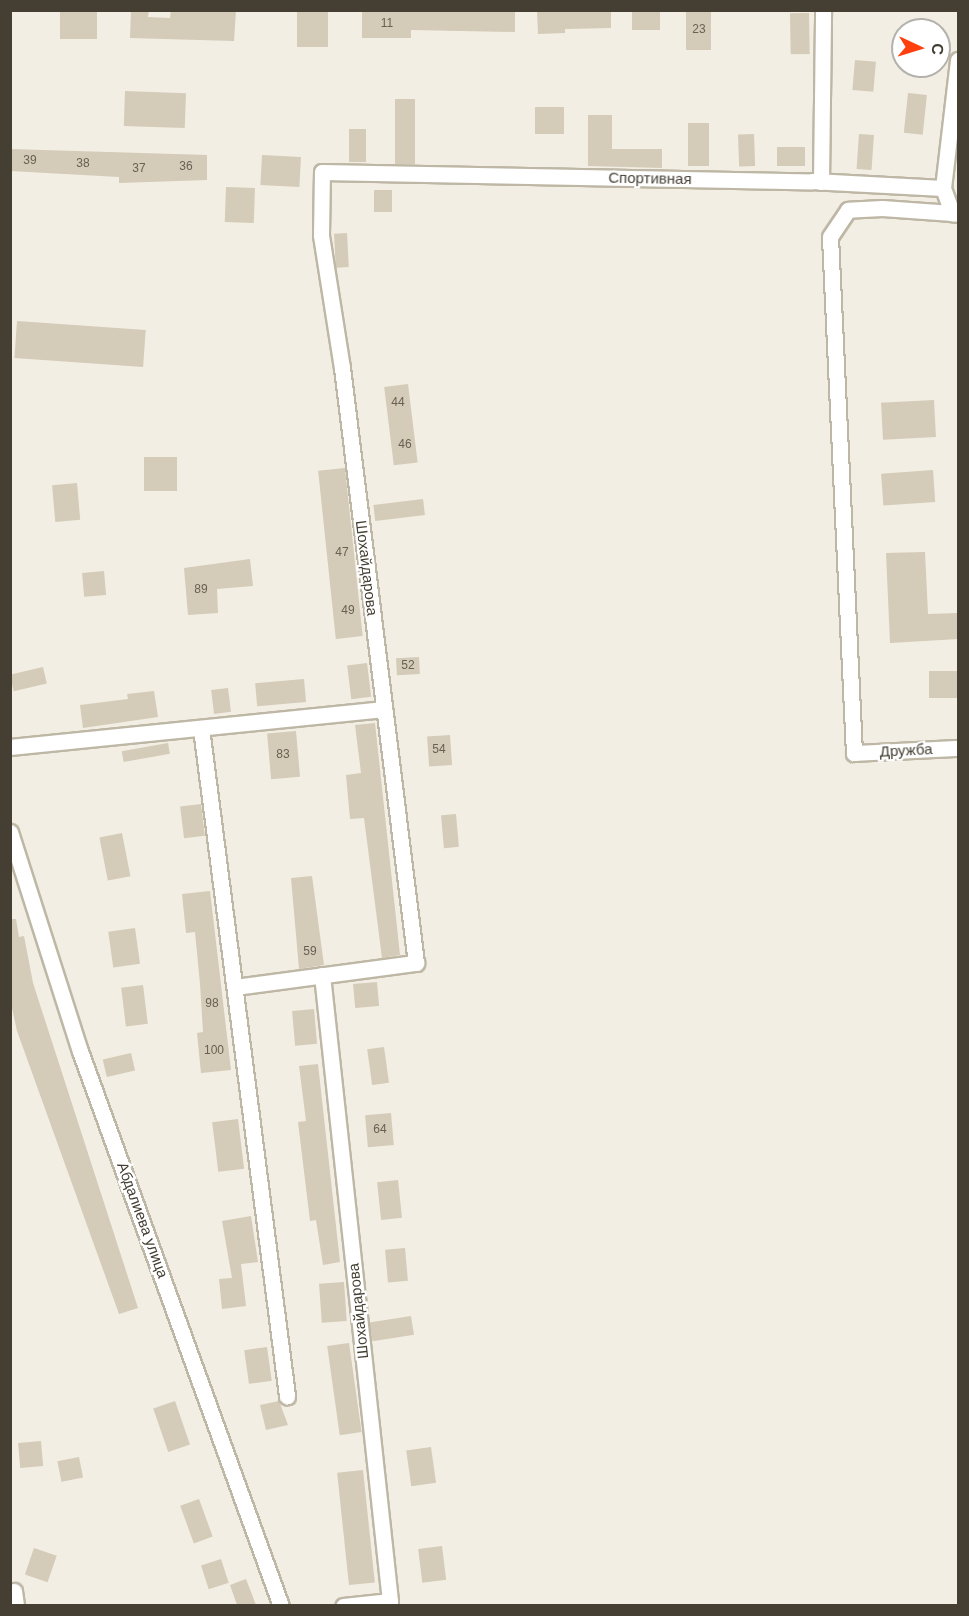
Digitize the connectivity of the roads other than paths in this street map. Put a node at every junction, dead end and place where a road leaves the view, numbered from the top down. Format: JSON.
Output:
{"nodes":[{"id":1,"x":823,"y":10,"type":"edge"},
{"id":2,"x":958,"y":60,"type":"edge"},
{"id":3,"x":322,"y":172,"type":"joint"},
{"id":4,"x":822,"y":182,"type":"junction"},
{"id":5,"x":943,"y":188,"type":"junction"},
{"id":6,"x":955,"y":214,"type":"edge"},
{"id":7,"x":384,"y":709,"type":"junction"},
{"id":8,"x":201,"y":728,"type":"junction"},
{"id":9,"x":10,"y":747,"type":"edge"},
{"id":10,"x":958,"y":748,"type":"edge"},
{"id":11,"x":10,"y":832,"type":"edge"},
{"id":12,"x":322,"y":975,"type":"junction"},
{"id":13,"x":235,"y":987,"type":"junction"},
{"id":14,"x":287,"y":1396,"type":"dead end"},
{"id":15,"x":281,"y":1605,"type":"edge"},
{"id":16,"x":343,"y":1605,"type":"edge"}],
"edges":[{"from":1,"to":4,"type":"street"},
{"from":2,"to":5,"type":"street"},
{"from":3,"to":4,"type":"street","name":"Спортивная"},
{"from":3,"to":7,"type":"street","name":"Шохайдарова"},
{"from":4,"to":5,"type":"street","name":"Спортивная"},
{"from":5,"to":6,"type":"street"},
{"from":6,"to":10,"type":"street","name":"Дружба"},
{"from":7,"to":8,"type":"street"},
{"from":7,"to":12,"type":"street","name":"Шохайдарова"},
{"from":8,"to":9,"type":"street"},
{"from":8,"to":13,"type":"street"},
{"from":11,"to":15,"type":"street","name":"Абдалиева улица"},
{"from":12,"to":13,"type":"street"},
{"from":12,"to":16,"type":"street","name":"Шохайдарова"},
{"from":13,"to":14,"type":"street"}]}
